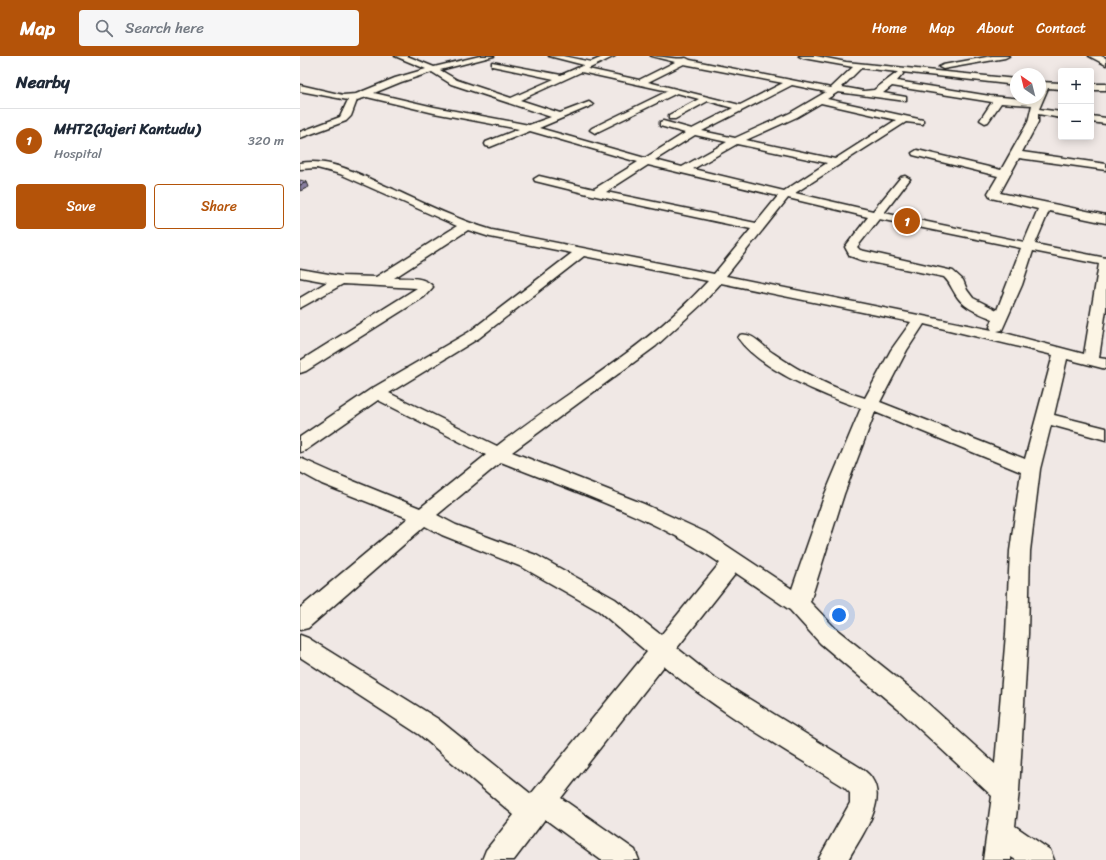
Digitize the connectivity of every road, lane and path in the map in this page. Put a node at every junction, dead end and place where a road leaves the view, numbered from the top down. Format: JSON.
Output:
{"nodes":[{"id":1,"x":399,"y":56,"type":"edge"},
{"id":2,"x":490,"y":56,"type":"edge"},
{"id":3,"x":553,"y":56,"type":"edge"},
{"id":4,"x":611,"y":56,"type":"edge"},
{"id":5,"x":655,"y":56,"type":"edge"},
{"id":6,"x":694,"y":56,"type":"edge"},
{"id":7,"x":803,"y":56,"type":"edge"},
{"id":8,"x":944,"y":56,"type":"edge"},
{"id":9,"x":1005,"y":56,"type":"edge"},
{"id":10,"x":1094,"y":56,"type":"edge"},
{"id":11,"x":684,"y":61,"type":"junction"},
{"id":12,"x":857,"y":62,"type":"edge"},
{"id":13,"x":1106,"y":62,"type":"edge"},
{"id":14,"x":495,"y":64,"type":"dead end"},
{"id":15,"x":593,"y":65,"type":"junction"},
{"id":16,"x":434,"y":69,"type":"junction"},
{"id":17,"x":581,"y":70,"type":"junction"},
{"id":18,"x":902,"y":70,"type":"junction"},
{"id":19,"x":934,"y":70,"type":"junction"},
{"id":20,"x":563,"y":78,"type":"junction"},
{"id":21,"x":1010,"y":81,"type":"edge"},
{"id":22,"x":641,"y":82,"type":"junction"},
{"id":23,"x":792,"y":82,"type":"junction"},
{"id":24,"x":891,"y":83,"type":"junction"},
{"id":25,"x":1046,"y":85,"type":"edge"},
{"id":26,"x":1058,"y":86,"type":"edge"},
{"id":27,"x":1094,"y":87,"type":"edge"},
{"id":28,"x":1106,"y":87,"type":"edge"},
{"id":29,"x":300,"y":88,"type":"edge"},
{"id":30,"x":676,"y":90,"type":"junction"},
{"id":31,"x":836,"y":90,"type":"junction"},
{"id":32,"x":367,"y":94,"type":"junction"},
{"id":33,"x":877,"y":94,"type":"junction"},
{"id":34,"x":353,"y":98,"type":"junction"},
{"id":35,"x":706,"y":98,"type":"junction"},
{"id":36,"x":903,"y":99,"type":"dead end"},
{"id":37,"x":819,"y":100,"type":"junction"},
{"id":38,"x":998,"y":100,"type":"junction"},
{"id":39,"x":511,"y":101,"type":"junction"},
{"id":40,"x":1037,"y":104,"type":"edge"},
{"id":41,"x":589,"y":105,"type":"dead end"},
{"id":42,"x":620,"y":106,"type":"dead end"},
{"id":43,"x":1036,"y":107,"type":"junction"},
{"id":44,"x":743,"y":108,"type":"junction"},
{"id":45,"x":637,"y":109,"type":"junction"},
{"id":46,"x":1058,"y":114,"type":"edge"},
{"id":47,"x":559,"y":116,"type":"junction"},
{"id":48,"x":658,"y":117,"type":"junction"},
{"id":49,"x":672,"y":117,"type":"junction"},
{"id":50,"x":1094,"y":119,"type":"edge"},
{"id":51,"x":902,"y":120,"type":"junction"},
{"id":52,"x":986,"y":120,"type":"dead end"},
{"id":53,"x":1106,"y":121,"type":"edge"},
{"id":54,"x":920,"y":122,"type":"dead end"},
{"id":55,"x":707,"y":126,"type":"junction"},
{"id":56,"x":529,"y":128,"type":"junction"},
{"id":57,"x":595,"y":130,"type":"dead end"},
{"id":58,"x":693,"y":132,"type":"junction"},
{"id":59,"x":300,"y":136,"type":"edge"},
{"id":60,"x":739,"y":141,"type":"junction"},
{"id":61,"x":490,"y":144,"type":"dead end"},
{"id":62,"x":917,"y":153,"type":"dead end"},
{"id":63,"x":1015,"y":154,"type":"junction"},
{"id":64,"x":300,"y":156,"type":"edge"},
{"id":65,"x":647,"y":161,"type":"junction"},
{"id":66,"x":836,"y":162,"type":"junction"},
{"id":67,"x":306,"y":165,"type":"edge"},
{"id":68,"x":1106,"y":167,"type":"edge"},
{"id":69,"x":684,"y":170,"type":"junction"},
{"id":70,"x":1004,"y":174,"type":"junction"},
{"id":71,"x":539,"y":179,"type":"dead end"},
{"id":72,"x":904,"y":179,"type":"dead end"},
{"id":73,"x":596,"y":193,"type":"junction"},
{"id":74,"x":785,"y":195,"type":"junction"},
{"id":75,"x":1045,"y":207,"type":"junction"},
{"id":76,"x":875,"y":215,"type":"junction"},
{"id":77,"x":1106,"y":219,"type":"edge"},
{"id":78,"x":466,"y":226,"type":"junction"},
{"id":79,"x":759,"y":227,"type":"junction"},
{"id":80,"x":1028,"y":246,"type":"junction"},
{"id":81,"x":581,"y":252,"type":"junction"},
{"id":82,"x":1106,"y":262,"type":"edge"},
{"id":83,"x":300,"y":273,"type":"edge"},
{"id":84,"x":717,"y":279,"type":"junction"},
{"id":85,"x":340,"y":280,"type":"junction"},
{"id":86,"x":380,"y":281,"type":"junction"},
{"id":87,"x":300,"y":304,"type":"edge"},
{"id":88,"x":1002,"y":317,"type":"junction"},
{"id":89,"x":920,"y":319,"type":"junction"},
{"id":90,"x":994,"y":335,"type":"junction"},
{"id":91,"x":745,"y":338,"type":"dead end"},
{"id":92,"x":1061,"y":354,"type":"junction"},
{"id":93,"x":1092,"y":361,"type":"junction"},
{"id":94,"x":1106,"y":364,"type":"edge"},
{"id":95,"x":300,"y":368,"type":"edge"},
{"id":96,"x":377,"y":393,"type":"junction"},
{"id":97,"x":871,"y":404,"type":"junction"},
{"id":98,"x":1045,"y":418,"type":"junction"},
{"id":99,"x":1106,"y":434,"type":"edge"},
{"id":100,"x":300,"y":446,"type":"edge"},
{"id":101,"x":499,"y":454,"type":"junction"},
{"id":102,"x":300,"y":464,"type":"edge"},
{"id":103,"x":1032,"y":469,"type":"junction"},
{"id":104,"x":422,"y":516,"type":"junction"},
{"id":105,"x":734,"y":560,"type":"junction"},
{"id":106,"x":798,"y":604,"type":"junction"},
{"id":107,"x":300,"y":622,"type":"edge"},
{"id":108,"x":300,"y":644,"type":"edge"},
{"id":109,"x":661,"y":650,"type":"junction"},
{"id":110,"x":1006,"y":791,"type":"junction"},
{"id":111,"x":537,"y":807,"type":"junction"},
{"id":112,"x":1001,"y":834,"type":"junction"},
{"id":113,"x":496,"y":860,"type":"edge"},
{"id":114,"x":625,"y":860,"type":"edge"},
{"id":115,"x":832,"y":860,"type":"edge"},
{"id":116,"x":997,"y":860,"type":"edge"},
{"id":117,"x":1040,"y":860,"type":"edge"}],
"edges":[{"from":1,"to":16,"type":"street"},
{"from":2,"to":16,"type":"street"},
{"from":3,"to":15,"type":"street"},
{"from":4,"to":15,"type":"street"},
{"from":5,"to":11,"type":"street"},
{"from":6,"to":11,"type":"street"},
{"from":7,"to":12,"type":"street"},
{"from":8,"to":19,"type":"street"},
{"from":9,"to":19,"type":"street"},
{"from":10,"to":13,"type":"street"},
{"from":11,"to":22,"type":"street"},
{"from":11,"to":23,"type":"street"},
{"from":12,"to":18,"type":"street"},
{"from":12,"to":31,"type":"street"},
{"from":14,"to":20,"type":"street"},
{"from":15,"to":17,"type":"street"},
{"from":16,"to":32,"type":"street"},
{"from":16,"to":39,"type":"street"},
{"from":17,"to":20,"type":"street"},
{"from":17,"to":22,"type":"street"},
{"from":18,"to":19,"type":"street"},
{"from":18,"to":24,"type":"street"},
{"from":19,"to":21,"type":"street"},
{"from":20,"to":39,"type":"street"},
{"from":22,"to":30,"type":"street"},
{"from":23,"to":31,"type":"street"},
{"from":23,"to":44,"type":"street"},
{"from":24,"to":33,"type":"street"},
{"from":24,"to":38,"type":"street"},
{"from":25,"to":26,"type":"street"},
{"from":27,"to":28,"type":"street"},
{"from":29,"to":34,"type":"street"},
{"from":30,"to":35,"type":"street"},
{"from":30,"to":45,"type":"street"},
{"from":31,"to":33,"type":"street"},
{"from":31,"to":37,"type":"street"},
{"from":32,"to":34,"type":"street"},
{"from":32,"to":56,"type":"street"},
{"from":33,"to":36,"type":"street"},
{"from":34,"to":59,"type":"street"},
{"from":35,"to":44,"type":"street"},
{"from":35,"to":49,"type":"street"},
{"from":37,"to":51,"type":"street"},
{"from":37,"to":60,"type":"street"},
{"from":38,"to":43,"type":"street"},
{"from":38,"to":52,"type":"street"},
{"from":39,"to":47,"type":"street"},
{"from":40,"to":43,"type":"street"},
{"from":41,"to":47,"type":"street"},
{"from":42,"to":45,"type":"street"},
{"from":43,"to":46,"type":"street"},
{"from":43,"to":63,"type":"street"},
{"from":44,"to":55,"type":"street"},
{"from":45,"to":48,"type":"street"},
{"from":45,"to":57,"type":"street"},
{"from":47,"to":56,"type":"street"},
{"from":48,"to":49,"type":"street"},
{"from":48,"to":58,"type":"street"},
{"from":49,"to":55,"type":"street"},
{"from":50,"to":53,"type":"street"},
{"from":51,"to":54,"type":"street"},
{"from":51,"to":66,"type":"street"},
{"from":55,"to":58,"type":"street"},
{"from":56,"to":61,"type":"street"},
{"from":56,"to":65,"type":"street"},
{"from":58,"to":60,"type":"street"},
{"from":58,"to":65,"type":"street"},
{"from":60,"to":66,"type":"street"},
{"from":60,"to":69,"type":"street"},
{"from":62,"to":70,"type":"street"},
{"from":63,"to":68,"type":"street"},
{"from":63,"to":70,"type":"street"},
{"from":64,"to":67,"type":"street"},
{"from":65,"to":69,"type":"street"},
{"from":65,"to":73,"type":"street"},
{"from":66,"to":74,"type":"street"},
{"from":67,"to":78,"type":"street"},
{"from":69,"to":74,"type":"street"},
{"from":70,"to":75,"type":"street"},
{"from":71,"to":73,"type":"street"},
{"from":72,"to":76,"type":"street"},
{"from":73,"to":79,"type":"street"},
{"from":74,"to":76,"type":"street"},
{"from":74,"to":79,"type":"street"},
{"from":75,"to":77,"type":"street"},
{"from":75,"to":80,"type":"street"},
{"from":76,"to":80,"type":"street"},
{"from":76,"to":88,"type":"street"},
{"from":78,"to":81,"type":"street"},
{"from":78,"to":86,"type":"street"},
{"from":79,"to":84,"type":"street"},
{"from":80,"to":82,"type":"street"},
{"from":80,"to":88,"type":"street"},
{"from":81,"to":84,"type":"street"},
{"from":81,"to":96,"type":"street"},
{"from":82,"to":93,"type":"street"},
{"from":83,"to":85,"type":"street"},
{"from":84,"to":89,"type":"street"},
{"from":84,"to":101,"type":"street"},
{"from":85,"to":86,"type":"street"},
{"from":85,"to":87,"type":"street"},
{"from":86,"to":95,"type":"street"},
{"from":88,"to":90,"type":"street"},
{"from":89,"to":90,"type":"street"},
{"from":89,"to":97,"type":"street"},
{"from":90,"to":92,"type":"street"},
{"from":91,"to":97,"type":"street"},
{"from":92,"to":93,"type":"street"},
{"from":92,"to":98,"type":"street"},
{"from":93,"to":94,"type":"street"},
{"from":96,"to":100,"type":"street"},
{"from":96,"to":101,"type":"street"},
{"from":97,"to":103,"type":"street"},
{"from":97,"to":106,"type":"street"},
{"from":98,"to":99,"type":"street"},
{"from":98,"to":103,"type":"street"},
{"from":101,"to":104,"type":"street"},
{"from":101,"to":105,"type":"street"},
{"from":102,"to":104,"type":"street"},
{"from":103,"to":110,"type":"street"},
{"from":104,"to":107,"type":"street"},
{"from":104,"to":109,"type":"street"},
{"from":105,"to":106,"type":"street"},
{"from":105,"to":109,"type":"street"},
{"from":106,"to":110,"type":"street"},
{"from":108,"to":111,"type":"street"},
{"from":109,"to":111,"type":"street"},
{"from":109,"to":115,"type":"street"},
{"from":110,"to":112,"type":"street"},
{"from":111,"to":113,"type":"street"},
{"from":111,"to":114,"type":"street"},
{"from":112,"to":116,"type":"street"},
{"from":112,"to":117,"type":"street"}]}
